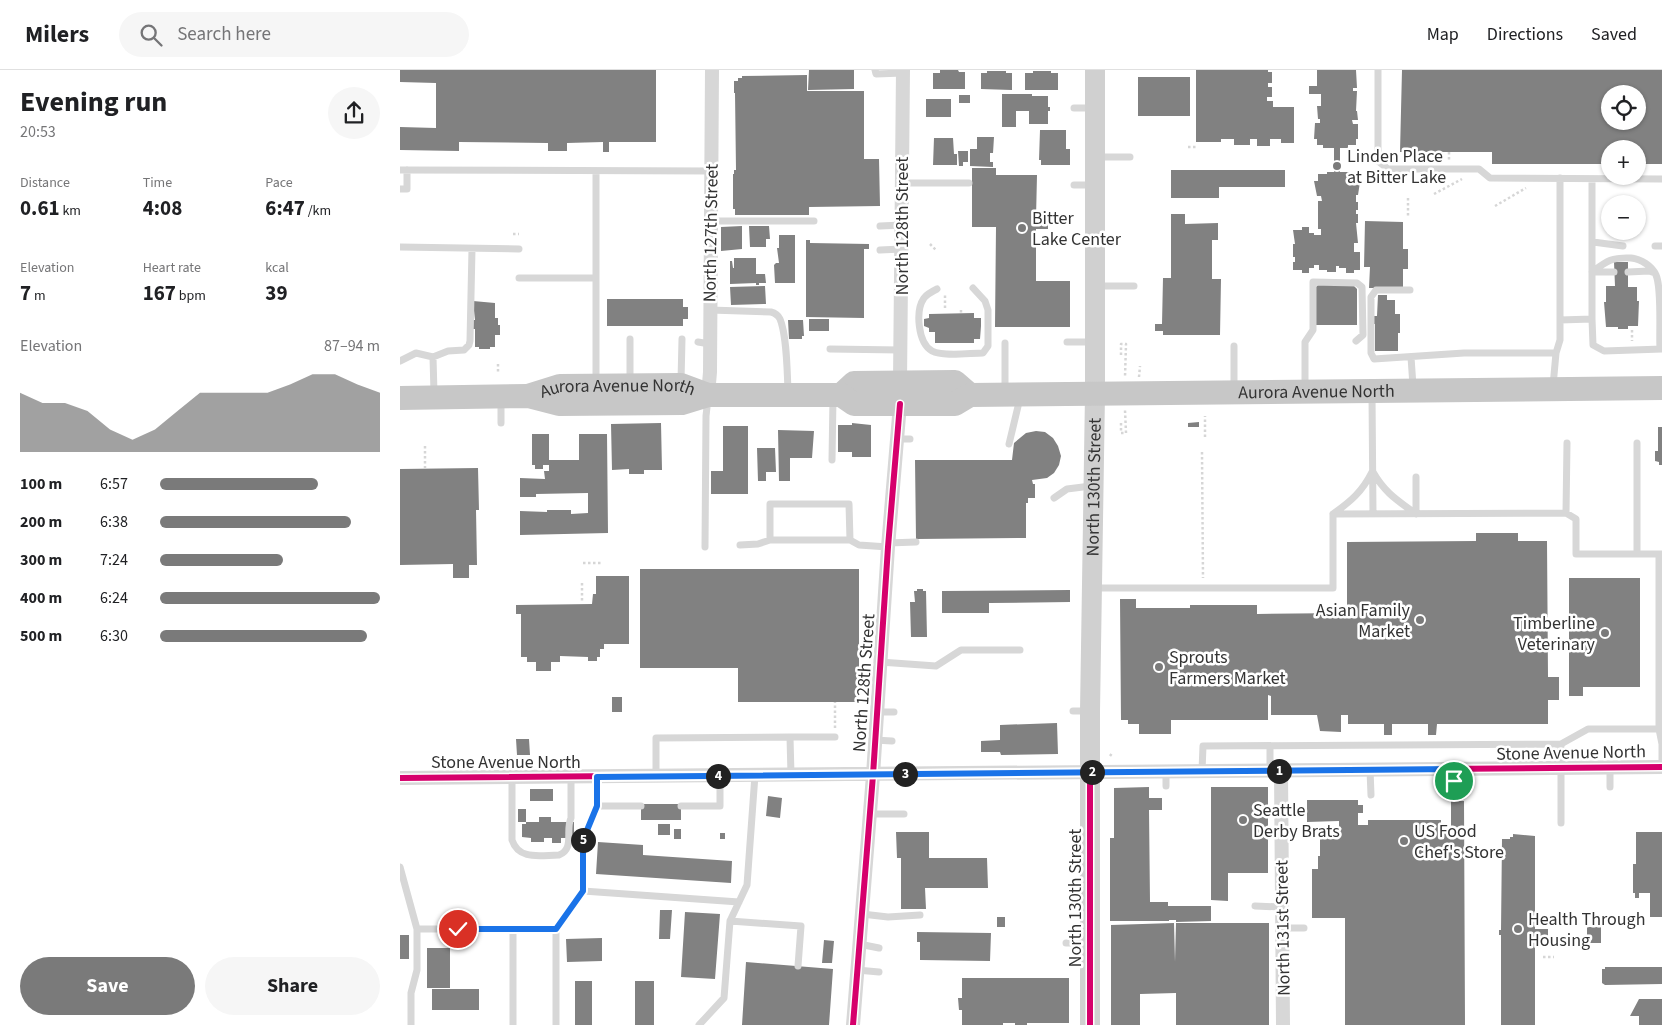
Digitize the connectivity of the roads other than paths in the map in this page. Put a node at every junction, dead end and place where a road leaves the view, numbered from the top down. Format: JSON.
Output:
{"nodes":[{"id":1,"x":712,"y":70,"type":"edge"},
{"id":2,"x":875,"y":70,"type":"edge"},
{"id":3,"x":1095,"y":70,"type":"edge"},
{"id":4,"x":1378,"y":70,"type":"edge"},
{"id":5,"x":902,"y":72,"type":"edge"},
{"id":6,"x":1074,"y":108,"type":"dead end"},
{"id":7,"x":1094,"y":108,"type":"junction"},
{"id":8,"x":1094,"y":157,"type":"junction"},
{"id":9,"x":1130,"y":158,"type":"dead end"},
{"id":10,"x":403,"y":170,"type":"edge"},
{"id":11,"x":596,"y":170,"type":"junction"},
{"id":12,"x":712,"y":171,"type":"junction"},
{"id":13,"x":1560,"y":178,"type":"junction"},
{"id":14,"x":1592,"y":179,"type":"junction"},
{"id":15,"x":1662,"y":179,"type":"edge"},
{"id":16,"x":902,"y":183,"type":"junction"},
{"id":17,"x":969,"y":183,"type":"dead end"},
{"id":18,"x":1074,"y":185,"type":"dead end"},
{"id":19,"x":1095,"y":185,"type":"junction"},
{"id":20,"x":400,"y":189,"type":"edge"},
{"id":21,"x":711,"y":221,"type":"junction"},
{"id":22,"x":814,"y":221,"type":"dead end"},
{"id":23,"x":902,"y":225,"type":"junction"},
{"id":24,"x":880,"y":226,"type":"dead end"},
{"id":25,"x":1592,"y":242,"type":"junction"},
{"id":26,"x":1623,"y":246,"type":"dead end"},
{"id":27,"x":400,"y":247,"type":"edge"},
{"id":28,"x":472,"y":249,"type":"junction"},
{"id":29,"x":519,"y":249,"type":"dead end"},
{"id":30,"x":902,"y":249,"type":"junction"},
{"id":31,"x":880,"y":250,"type":"dead end"},
{"id":32,"x":1592,"y":272,"type":"junction"},
{"id":33,"x":1614,"y":272,"type":"dead end"},
{"id":34,"x":1628,"y":272,"type":"dead end"},
{"id":35,"x":1656,"y":274,"type":"junction"},
{"id":36,"x":519,"y":278,"type":"dead end"},
{"id":37,"x":596,"y":278,"type":"junction"},
{"id":38,"x":1095,"y":286,"type":"junction"},
{"id":39,"x":1134,"y":286,"type":"dead end"},
{"id":40,"x":972,"y":288,"type":"dead end"},
{"id":41,"x":937,"y":289,"type":"dead end"},
{"id":42,"x":1410,"y":290,"type":"dead end"},
{"id":43,"x":710,"y":310,"type":"junction"},
{"id":44,"x":1592,"y":319,"type":"junction"},
{"id":45,"x":1560,"y":320,"type":"junction"},
{"id":46,"x":630,"y":339,"type":"dead end"},
{"id":47,"x":682,"y":339,"type":"dead end"},
{"id":48,"x":1356,"y":341,"type":"dead end"},
{"id":49,"x":1067,"y":342,"type":"dead end"},
{"id":50,"x":1095,"y":342,"type":"junction"},
{"id":51,"x":1005,"y":343,"type":"dead end"},
{"id":52,"x":1234,"y":346,"type":"dead end"},
{"id":53,"x":830,"y":349,"type":"dead end"},
{"id":54,"x":1661,"y":349,"type":"edge"},
{"id":55,"x":900,"y":350,"type":"junction"},
{"id":56,"x":1556,"y":353,"type":"junction"},
{"id":57,"x":1412,"y":357,"type":"junction"},
{"id":58,"x":433,"y":358,"type":"junction"},
{"id":59,"x":400,"y":360,"type":"edge"},
{"id":60,"x":681,"y":385,"type":"junction"},
{"id":61,"x":596,"y":386,"type":"junction"},
{"id":62,"x":630,"y":386,"type":"junction"},
{"id":63,"x":1553,"y":388,"type":"junction"},
{"id":64,"x":1662,"y":388,"type":"edge"},
{"id":65,"x":1413,"y":391,"type":"junction"},
{"id":66,"x":1305,"y":392,"type":"junction"},
{"id":67,"x":1372,"y":392,"type":"junction"},
{"id":68,"x":900,"y":393,"type":"junction"},
{"id":69,"x":1234,"y":393,"type":"junction"},
{"id":70,"x":1094,"y":394,"type":"junction"},
{"id":71,"x":788,"y":395,"type":"junction"},
{"id":72,"x":837,"y":395,"type":"junction"},
{"id":73,"x":1013,"y":395,"type":"junction"},
{"id":74,"x":501,"y":396,"type":"junction"},
{"id":75,"x":528,"y":396,"type":"junction"},
{"id":76,"x":708,"y":396,"type":"junction"},
{"id":77,"x":400,"y":398,"type":"edge"},
{"id":78,"x":434,"y":398,"type":"junction"},
{"id":79,"x":501,"y":423,"type":"dead end"},
{"id":80,"x":1566,"y":443,"type":"dead end"},
{"id":81,"x":1637,"y":443,"type":"dead end"},
{"id":82,"x":1008,"y":444,"type":"dead end"},
{"id":83,"x":832,"y":460,"type":"dead end"},
{"id":84,"x":1373,"y":472,"type":"junction"},
{"id":85,"x":1416,"y":476,"type":"dead end"},
{"id":86,"x":1094,"y":486,"type":"junction"},
{"id":87,"x":1054,"y":498,"type":"dead end"},
{"id":88,"x":1566,"y":513,"type":"junction"},
{"id":89,"x":1333,"y":514,"type":"junction"},
{"id":90,"x":1373,"y":514,"type":"junction"},
{"id":91,"x":1416,"y":514,"type":"junction"},
{"id":92,"x":770,"y":540,"type":"junction"},
{"id":93,"x":850,"y":540,"type":"junction"},
{"id":94,"x":916,"y":542,"type":"dead end"},
{"id":95,"x":740,"y":545,"type":"dead end"},
{"id":96,"x":888,"y":545,"type":"junction"},
{"id":97,"x":706,"y":547,"type":"dead end"},
{"id":98,"x":1637,"y":554,"type":"junction"},
{"id":99,"x":1660,"y":554,"type":"edge"},
{"id":100,"x":1092,"y":588,"type":"junction"},
{"id":101,"x":1020,"y":650,"type":"dead end"},
{"id":102,"x":880,"y":662,"type":"junction"},
{"id":103,"x":877,"y":712,"type":"junction"},
{"id":104,"x":894,"y":712,"type":"dead end"},
{"id":105,"x":1659,"y":729,"type":"junction"},
{"id":106,"x":790,"y":737,"type":"junction"},
{"id":107,"x":834,"y":738,"type":"road end"},
{"id":108,"x":875,"y":740,"type":"junction"},
{"id":109,"x":892,"y":741,"type":"dead end"},
{"id":110,"x":1561,"y":744,"type":"junction"},
{"id":111,"x":1270,"y":746,"type":"junction"},
{"id":112,"x":1662,"y":767,"type":"edge"},
{"id":113,"x":1560,"y":768,"type":"junction"},
{"id":114,"x":1610,"y":768,"type":"junction"},
{"id":115,"x":1454,"y":769,"type":"junction"},
{"id":116,"x":1370,"y":770,"type":"junction"},
{"id":117,"x":1166,"y":771,"type":"junction"},
{"id":118,"x":1202,"y":771,"type":"junction"},
{"id":119,"x":1276,"y":771,"type":"junction"},
{"id":120,"x":1090,"y":772,"type":"junction"},
{"id":121,"x":791,"y":775,"type":"junction"},
{"id":122,"x":873,"y":775,"type":"junction"},
{"id":123,"x":656,"y":776,"type":"junction"},
{"id":124,"x":720,"y":776,"type":"junction"},
{"id":125,"x":754,"y":776,"type":"junction"},
{"id":126,"x":571,"y":777,"type":"junction"},
{"id":127,"x":597,"y":777,"type":"junction"},
{"id":128,"x":400,"y":778,"type":"edge"},
{"id":129,"x":512,"y":778,"type":"junction"},
{"id":130,"x":1166,"y":786,"type":"dead end"},
{"id":131,"x":1610,"y":787,"type":"dead end"},
{"id":132,"x":1371,"y":794,"type":"dead end"},
{"id":133,"x":1454,"y":795,"type":"dead end"},
{"id":134,"x":597,"y":806,"type":"junction"},
{"id":135,"x":641,"y":806,"type":"dead end"},
{"id":136,"x":681,"y":806,"type":"dead end"},
{"id":137,"x":870,"y":814,"type":"junction"},
{"id":138,"x":904,"y":814,"type":"dead end"},
{"id":139,"x":1561,"y":823,"type":"dead end"},
{"id":140,"x":400,"y":867,"type":"edge"},
{"id":141,"x":583,"y":891,"type":"junction"},
{"id":142,"x":738,"y":902,"type":"junction"},
{"id":143,"x":1255,"y":906,"type":"dead end"},
{"id":144,"x":1282,"y":907,"type":"junction"},
{"id":145,"x":862,"y":914,"type":"junction"},
{"id":146,"x":920,"y":915,"type":"dead end"},
{"id":147,"x":730,"y":921,"type":"junction"},
{"id":148,"x":1283,"y":928,"type":"junction"},
{"id":149,"x":1304,"y":928,"type":"dead end"},
{"id":150,"x":417,"y":929,"type":"junction"},
{"id":151,"x":513,"y":929,"type":"junction"},
{"id":152,"x":556,"y":929,"type":"junction"},
{"id":153,"x":1066,"y":943,"type":"dead end"},
{"id":154,"x":859,"y":944,"type":"junction"},
{"id":155,"x":1090,"y":944,"type":"junction"},
{"id":156,"x":879,"y":948,"type":"dead end"},
{"id":157,"x":798,"y":966,"type":"dead end"},
{"id":158,"x":857,"y":970,"type":"junction"},
{"id":159,"x":879,"y":972,"type":"dead end"},
{"id":160,"x":411,"y":1025,"type":"edge"},
{"id":161,"x":513,"y":1025,"type":"edge"},
{"id":162,"x":556,"y":1025,"type":"edge"},
{"id":163,"x":699,"y":1025,"type":"edge"},
{"id":164,"x":853,"y":1025,"type":"edge"},
{"id":165,"x":1090,"y":1025,"type":"edge"},
{"id":166,"x":1284,"y":1025,"type":"edge"}],
"edges":[{"from":1,"to":12,"type":"street","name":"North 127th Street"},
{"from":2,"to":5,"type":"lane"},
{"from":3,"to":7,"type":"main road","name":"North 130th Street"},
{"from":4,"to":13,"type":"lane"},
{"from":5,"to":16,"type":"street","name":"North 128th Street"},
{"from":6,"to":7,"type":"lane"},
{"from":7,"to":8,"type":"main road","name":"North 130th Street"},
{"from":8,"to":9,"type":"lane"},
{"from":8,"to":19,"type":"main road","name":"North 130th Street"},
{"from":10,"to":11,"type":"lane"},
{"from":10,"to":20,"type":"lane"},
{"from":11,"to":12,"type":"lane"},
{"from":11,"to":37,"type":"lane"},
{"from":12,"to":21,"type":"street","name":"North 127th Street"},
{"from":13,"to":14,"type":"lane"},
{"from":13,"to":45,"type":"lane"},
{"from":14,"to":15,"type":"lane"},
{"from":14,"to":25,"type":"lane"},
{"from":16,"to":17,"type":"lane"},
{"from":16,"to":23,"type":"street","name":"North 128th Street"},
{"from":18,"to":19,"type":"lane"},
{"from":19,"to":38,"type":"main road","name":"North 130th Street"},
{"from":21,"to":22,"type":"lane"},
{"from":21,"to":43,"type":"street","name":"North 127th Street"},
{"from":23,"to":24,"type":"lane"},
{"from":23,"to":30,"type":"street","name":"North 128th Street"},
{"from":25,"to":26,"type":"lane"},
{"from":25,"to":32,"type":"lane"},
{"from":27,"to":28,"type":"lane"},
{"from":28,"to":29,"type":"lane"},
{"from":28,"to":58,"type":"lane"},
{"from":30,"to":31,"type":"lane"},
{"from":30,"to":55,"type":"street","name":"North 128th Street"},
{"from":32,"to":33,"type":"lane"},
{"from":32,"to":35,"type":"lane"},
{"from":32,"to":44,"type":"lane"},
{"from":34,"to":35,"type":"lane"},
{"from":35,"to":54,"type":"lane"},
{"from":36,"to":37,"type":"lane"},
{"from":37,"to":61,"type":"lane"},
{"from":38,"to":39,"type":"lane"},
{"from":38,"to":50,"type":"main road","name":"North 130th Street"},
{"from":40,"to":41,"type":"lane"},
{"from":42,"to":57,"type":"lane"},
{"from":43,"to":71,"type":"lane"},
{"from":43,"to":76,"type":"street","name":"North 127th Street"},
{"from":44,"to":45,"type":"lane"},
{"from":44,"to":54,"type":"lane"},
{"from":45,"to":56,"type":"lane"},
{"from":46,"to":62,"type":"lane"},
{"from":47,"to":60,"type":"lane"},
{"from":48,"to":66,"type":"lane"},
{"from":49,"to":50,"type":"lane"},
{"from":50,"to":70,"type":"main road","name":"North 130th Street"},
{"from":51,"to":73,"type":"lane"},
{"from":52,"to":69,"type":"lane"},
{"from":53,"to":55,"type":"lane"},
{"from":55,"to":68,"type":"street","name":"North 128th Street"},
{"from":56,"to":57,"type":"lane"},
{"from":56,"to":63,"type":"lane"},
{"from":57,"to":65,"type":"lane"},
{"from":58,"to":59,"type":"lane"},
{"from":58,"to":78,"type":"lane"},
{"from":60,"to":62,"type":"highway","name":"Aurora Avenue North"},
{"from":60,"to":76,"type":"highway","name":"Aurora Avenue North"},
{"from":61,"to":62,"type":"highway","name":"Aurora Avenue North"},
{"from":61,"to":75,"type":"highway","name":"Aurora Avenue North"},
{"from":63,"to":64,"type":"highway","name":"Aurora Avenue North"},
{"from":63,"to":65,"type":"highway","name":"Aurora Avenue North"},
{"from":65,"to":67,"type":"highway","name":"Aurora Avenue North"},
{"from":66,"to":67,"type":"highway","name":"Aurora Avenue North"},
{"from":66,"to":69,"type":"highway","name":"Aurora Avenue North"},
{"from":67,"to":84,"type":"lane"},
{"from":68,"to":72,"type":"highway","name":"Aurora Avenue North"},
{"from":68,"to":73,"type":"highway","name":"Aurora Avenue North"},
{"from":68,"to":96,"type":"street","name":"North 128th Street"},
{"from":69,"to":70,"type":"highway","name":"Aurora Avenue North"},
{"from":70,"to":73,"type":"highway","name":"Aurora Avenue North"},
{"from":70,"to":86,"type":"main road","name":"North 130th Street"},
{"from":71,"to":72,"type":"highway","name":"Aurora Avenue North"},
{"from":71,"to":76,"type":"highway","name":"Aurora Avenue North"},
{"from":72,"to":83,"type":"lane"},
{"from":73,"to":82,"type":"lane"},
{"from":74,"to":75,"type":"highway","name":"Aurora Avenue North"},
{"from":74,"to":78,"type":"highway","name":"Aurora Avenue North"},
{"from":74,"to":79,"type":"lane"},
{"from":75,"to":76,"type":"highway","name":"Aurora Avenue North"},
{"from":76,"to":97,"type":"lane"},
{"from":77,"to":78,"type":"highway","name":"Aurora Avenue North"},
{"from":80,"to":88,"type":"lane"},
{"from":81,"to":98,"type":"lane"},
{"from":84,"to":89,"type":"lane"},
{"from":84,"to":90,"type":"lane"},
{"from":84,"to":91,"type":"lane"},
{"from":85,"to":91,"type":"lane"},
{"from":86,"to":87,"type":"lane"},
{"from":86,"to":100,"type":"main road","name":"North 130th Street"},
{"from":88,"to":91,"type":"lane"},
{"from":88,"to":98,"type":"lane"},
{"from":89,"to":90,"type":"lane"},
{"from":89,"to":100,"type":"lane"},
{"from":90,"to":91,"type":"lane"},
{"from":92,"to":93,"type":"lane"},
{"from":92,"to":93,"type":"lane"},
{"from":92,"to":95,"type":"lane"},
{"from":93,"to":96,"type":"lane"},
{"from":94,"to":96,"type":"lane"},
{"from":96,"to":102,"type":"street","name":"North 128th Street"},
{"from":98,"to":99,"type":"lane"},
{"from":99,"to":105,"type":"lane"},
{"from":100,"to":120,"type":"main road","name":"North 130th Street"},
{"from":101,"to":102,"type":"lane"},
{"from":102,"to":103,"type":"street","name":"North 128th Street"},
{"from":103,"to":104,"type":"lane"},
{"from":103,"to":108,"type":"street","name":"North 128th Street"},
{"from":105,"to":110,"type":"lane"},
{"from":105,"to":112,"type":"lane"},
{"from":106,"to":107,"type":"lane"},
{"from":106,"to":121,"type":"lane"},
{"from":106,"to":123,"type":"lane"},
{"from":108,"to":109,"type":"lane"},
{"from":108,"to":122,"type":"street","name":"North 128th Street"},
{"from":110,"to":111,"type":"lane"},
{"from":110,"to":113,"type":"lane"},
{"from":111,"to":118,"type":"lane"},
{"from":111,"to":119,"type":"lane"},
{"from":112,"to":114,"type":"street","name":"Stone Avenue North"},
{"from":113,"to":114,"type":"street","name":"Stone Avenue North"},
{"from":113,"to":115,"type":"street","name":"Stone Avenue North"},
{"from":113,"to":139,"type":"lane"},
{"from":114,"to":131,"type":"lane"},
{"from":115,"to":116,"type":"street","name":"Stone Avenue North"},
{"from":115,"to":133,"type":"lane"},
{"from":116,"to":119,"type":"street","name":"Stone Avenue North"},
{"from":116,"to":132,"type":"lane"},
{"from":117,"to":118,"type":"street","name":"Stone Avenue North"},
{"from":117,"to":120,"type":"street","name":"Stone Avenue North"},
{"from":117,"to":130,"type":"lane"},
{"from":118,"to":119,"type":"street","name":"Stone Avenue North"},
{"from":119,"to":144,"type":"street","name":"North 131st Street"},
{"from":120,"to":122,"type":"street","name":"Stone Avenue North"},
{"from":120,"to":155,"type":"main road","name":"North 130th Street"},
{"from":121,"to":122,"type":"street","name":"Stone Avenue North"},
{"from":121,"to":125,"type":"street","name":"Stone Avenue North"},
{"from":122,"to":137,"type":"street","name":"North 128th Street"},
{"from":123,"to":124,"type":"street","name":"Stone Avenue North"},
{"from":123,"to":127,"type":"street","name":"Stone Avenue North"},
{"from":124,"to":125,"type":"street","name":"Stone Avenue North"},
{"from":124,"to":136,"type":"lane"},
{"from":125,"to":142,"type":"lane"},
{"from":126,"to":127,"type":"street","name":"Stone Avenue North"},
{"from":126,"to":129,"type":"street","name":"Stone Avenue North"},
{"from":126,"to":129,"type":"lane"},
{"from":127,"to":134,"type":"lane"},
{"from":128,"to":129,"type":"street","name":"Stone Avenue North"},
{"from":134,"to":135,"type":"lane"},
{"from":134,"to":141,"type":"lane"},
{"from":137,"to":138,"type":"lane"},
{"from":137,"to":145,"type":"street","name":"North 128th Street"},
{"from":140,"to":150,"type":"lane"},
{"from":141,"to":142,"type":"lane"},
{"from":141,"to":152,"type":"lane"},
{"from":142,"to":147,"type":"lane"},
{"from":143,"to":144,"type":"lane"},
{"from":144,"to":148,"type":"street","name":"North 131st Street"},
{"from":145,"to":146,"type":"lane"},
{"from":145,"to":154,"type":"street","name":"North 128th Street"},
{"from":147,"to":157,"type":"lane"},
{"from":147,"to":163,"type":"lane"},
{"from":148,"to":149,"type":"lane"},
{"from":148,"to":166,"type":"street","name":"North 131st Street"},
{"from":150,"to":151,"type":"lane"},
{"from":150,"to":160,"type":"lane"},
{"from":151,"to":152,"type":"lane"},
{"from":151,"to":161,"type":"lane"},
{"from":152,"to":162,"type":"lane"},
{"from":153,"to":155,"type":"lane"},
{"from":154,"to":156,"type":"lane"},
{"from":154,"to":158,"type":"street","name":"North 128th Street"},
{"from":155,"to":165,"type":"main road","name":"North 130th Street"},
{"from":158,"to":159,"type":"lane"},
{"from":158,"to":164,"type":"street","name":"North 128th Street"}]}
